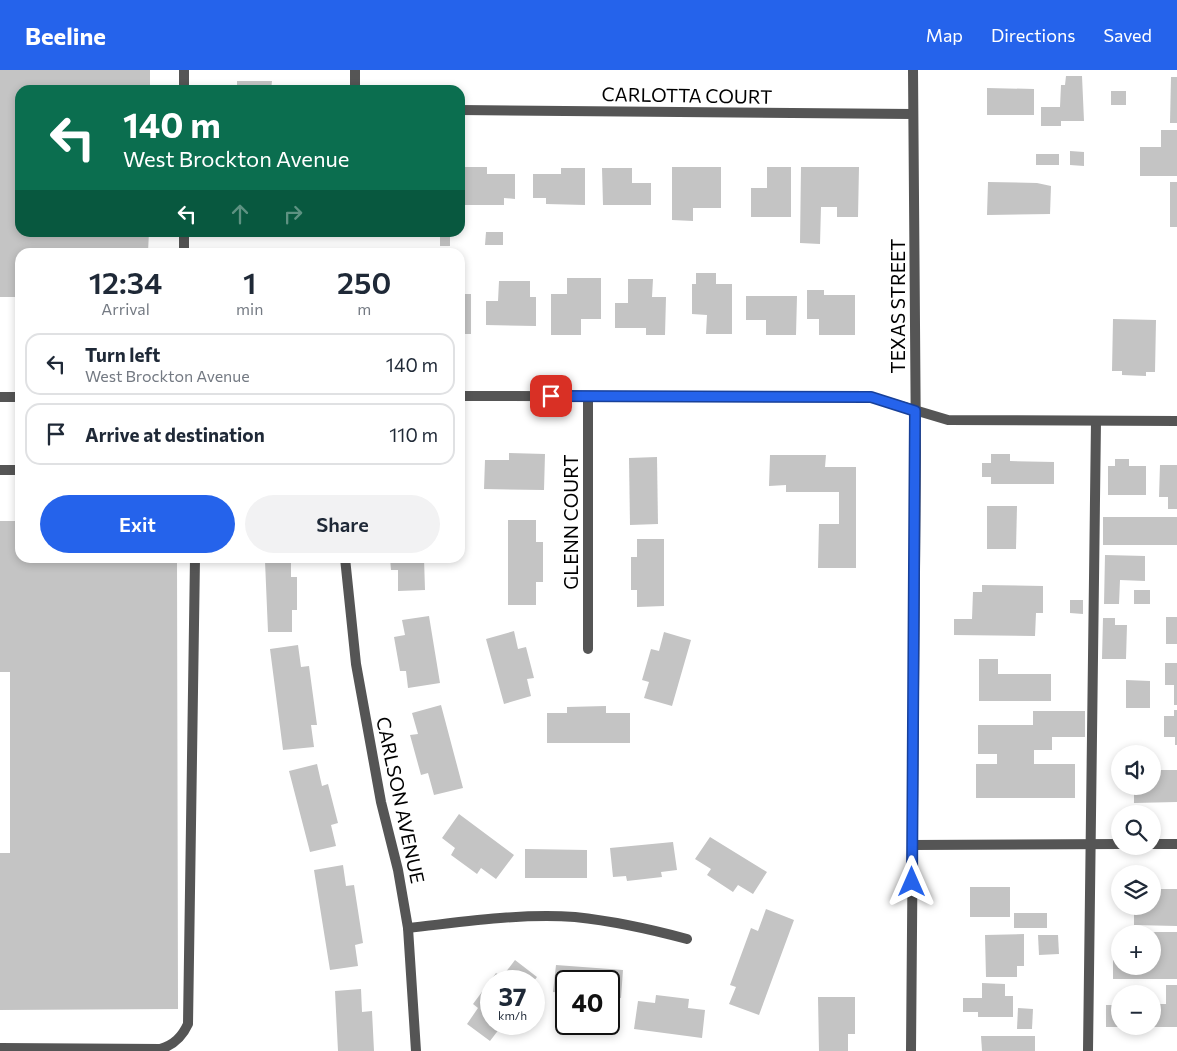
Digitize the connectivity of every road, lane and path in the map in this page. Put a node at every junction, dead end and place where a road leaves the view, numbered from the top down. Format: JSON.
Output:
{"nodes":[{"id":1,"x":184,"y":70,"type":"edge"},
{"id":2,"x":355,"y":70,"type":"edge"},
{"id":3,"x":913,"y":70,"type":"edge"},
{"id":4,"x":184,"y":85,"type":"edge"},
{"id":5,"x":355,"y":85,"type":"edge"},
{"id":6,"x":465,"y":110,"type":"edge"},
{"id":7,"x":913,"y":114,"type":"junction"},
{"id":8,"x":465,"y":396,"type":"edge"},
{"id":9,"x":588,"y":396,"type":"junction"},
{"id":10,"x":0,"y":397,"type":"edge"},
{"id":11,"x":15,"y":397,"type":"edge"},
{"id":12,"x":915,"y":411,"type":"junction"},
{"id":13,"x":1096,"y":421,"type":"junction"},
{"id":14,"x":1177,"y":421,"type":"edge"},
{"id":15,"x":0,"y":470,"type":"edge"},
{"id":16,"x":15,"y":470,"type":"edge"},
{"id":17,"x":195,"y":563,"type":"edge"},
{"id":18,"x":346,"y":563,"type":"edge"},
{"id":19,"x":588,"y":649,"type":"dead end"},
{"id":20,"x":1089,"y":844,"type":"junction"},
{"id":21,"x":1111,"y":844,"type":"edge"},
{"id":22,"x":1161,"y":844,"type":"edge"},
{"id":23,"x":1177,"y":844,"type":"edge"},
{"id":24,"x":912,"y":845,"type":"junction"},
{"id":25,"x":408,"y":928,"type":"junction"},
{"id":26,"x":687,"y":939,"type":"dead end"},
{"id":27,"x":0,"y":1048,"type":"edge"},
{"id":28,"x":416,"y":1051,"type":"edge"},
{"id":29,"x":911,"y":1051,"type":"edge"},
{"id":30,"x":1088,"y":1051,"type":"edge"}],
"edges":[{"from":1,"to":4,"type":"street"},
{"from":2,"to":5,"type":"street"},
{"from":3,"to":7,"type":"street","name":"TEXAS STREET"},
{"from":6,"to":7,"type":"street","name":"CARLOTTA COURT"},
{"from":7,"to":12,"type":"street","name":"TEXAS STREET"},
{"from":8,"to":9,"type":"street"},
{"from":9,"to":12,"type":"street"},
{"from":9,"to":19,"type":"street","name":"GLENN COURT"},
{"from":10,"to":11,"type":"street"},
{"from":12,"to":13,"type":"street"},
{"from":12,"to":24,"type":"street","name":"TEXAS STREET"},
{"from":13,"to":14,"type":"street"},
{"from":13,"to":20,"type":"street"},
{"from":15,"to":16,"type":"street"},
{"from":17,"to":27,"type":"street"},
{"from":18,"to":25,"type":"street","name":"CARLSON AVENUE"},
{"from":20,"to":21,"type":"street"},
{"from":20,"to":24,"type":"street"},
{"from":20,"to":30,"type":"street"},
{"from":22,"to":23,"type":"street"},
{"from":24,"to":29,"type":"street","name":"TEXAS STREET"},
{"from":25,"to":26,"type":"street"},
{"from":25,"to":28,"type":"street","name":"CARLSON AVENUE"}]}
